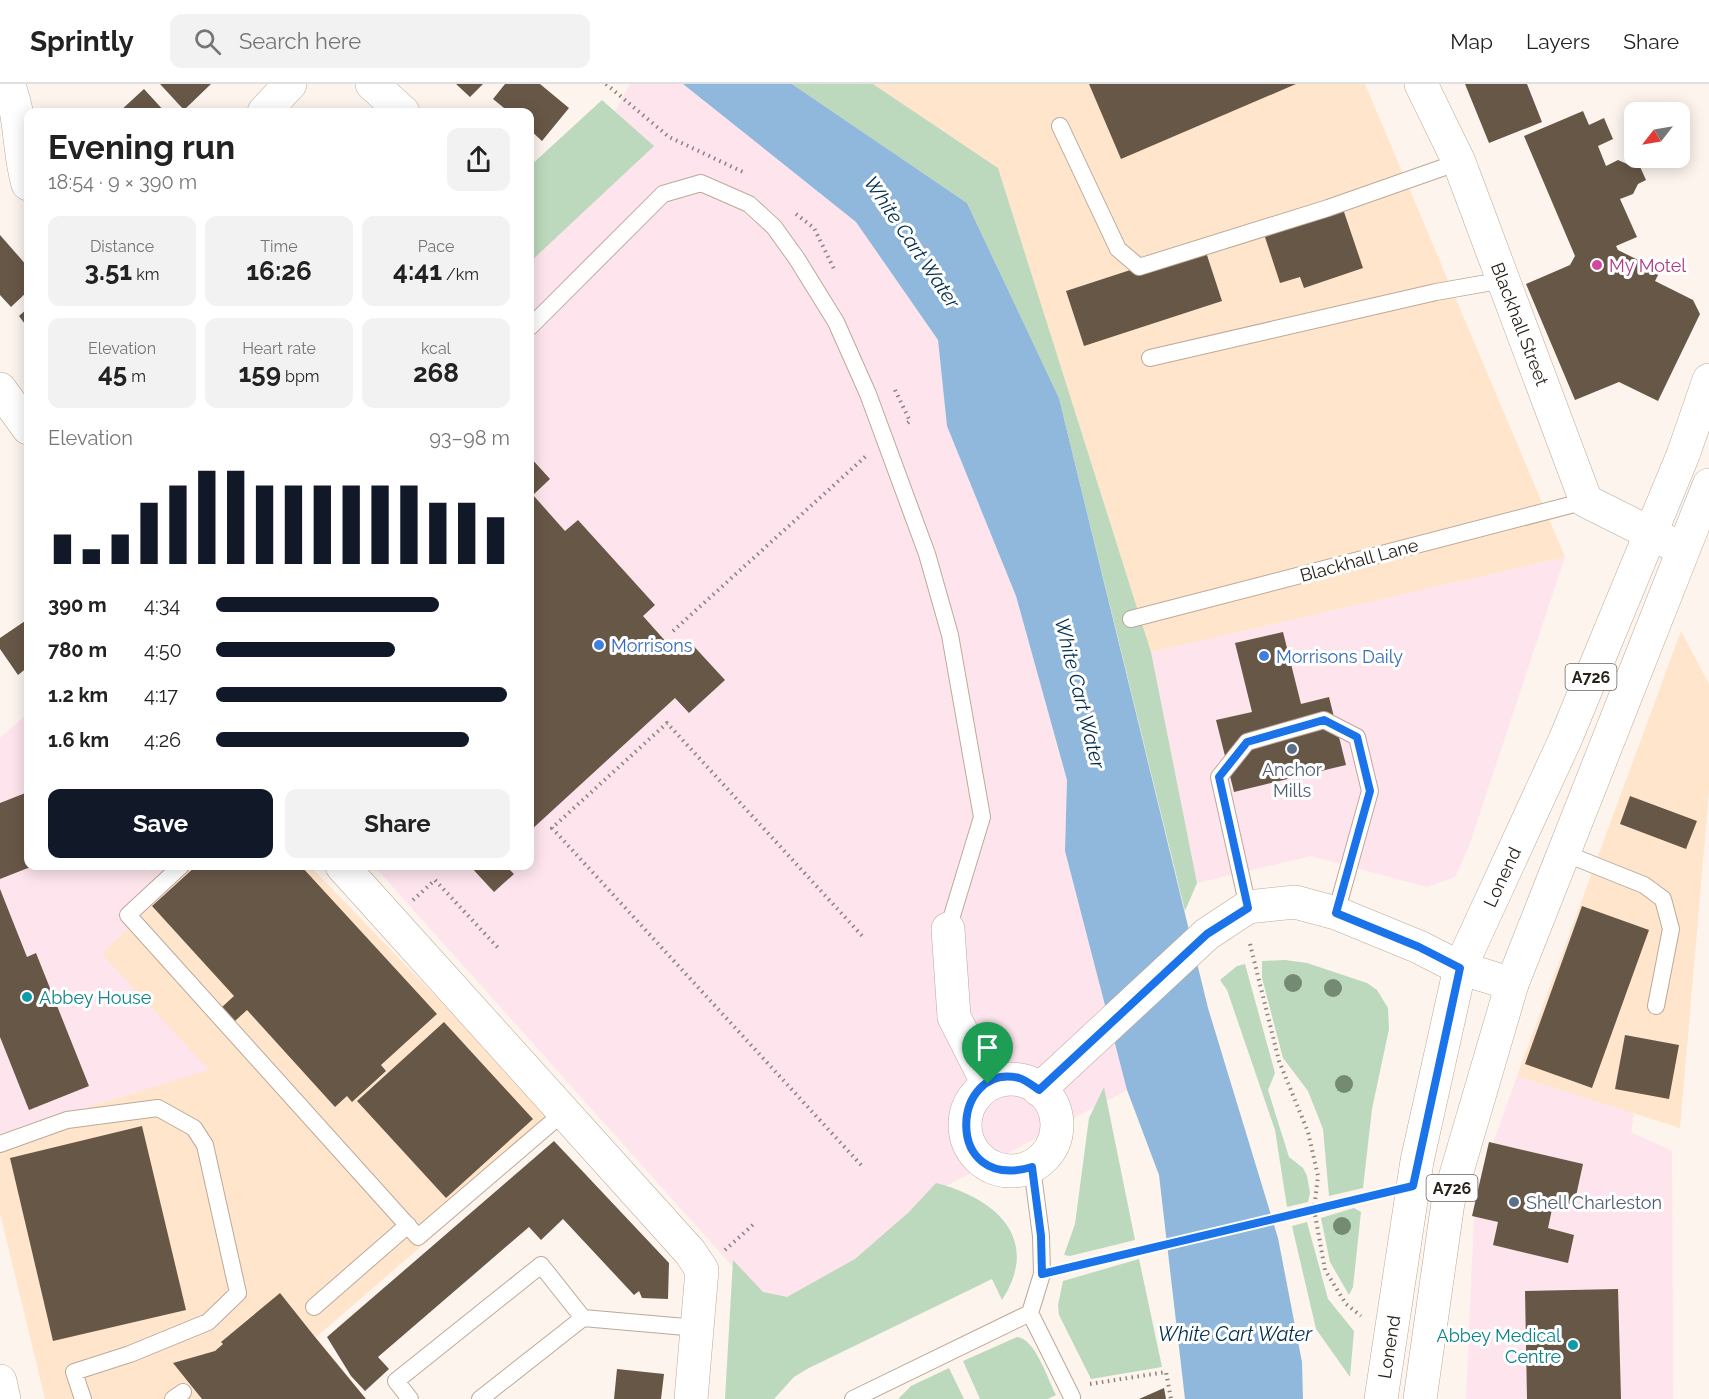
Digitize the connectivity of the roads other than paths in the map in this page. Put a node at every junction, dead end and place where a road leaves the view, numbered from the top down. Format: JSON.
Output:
{"nodes":[{"id":1,"x":8,"y":84,"type":"edge"},
{"id":2,"x":290,"y":84,"type":"edge"},
{"id":3,"x":372,"y":84,"type":"edge"},
{"id":4,"x":1421,"y":84,"type":"edge"},
{"id":5,"x":268,"y":108,"type":"edge"},
{"id":6,"x":399,"y":108,"type":"edge"},
{"id":7,"x":1060,"y":126,"type":"dead end"},
{"id":8,"x":1459,"y":162,"type":"junction"},
{"id":9,"x":24,"y":169,"type":"edge"},
{"id":10,"x":1504,"y":280,"type":"junction"},
{"id":11,"x":534,"y":323,"type":"edge"},
{"id":12,"x":1150,"y":358,"type":"dead end"},
{"id":13,"x":1709,"y":380,"type":"edge"},
{"id":14,"x":0,"y":388,"type":"edge"},
{"id":15,"x":24,"y":422,"type":"edge"},
{"id":16,"x":1709,"y":485,"type":"edge"},
{"id":17,"x":1586,"y":501,"type":"junction"},
{"id":18,"x":1650,"y":533,"type":"junction"},
{"id":19,"x":1682,"y":549,"type":"junction"},
{"id":20,"x":1131,"y":619,"type":"dead end"},
{"id":21,"x":1563,"y":853,"type":"junction"},
{"id":22,"x":177,"y":870,"type":"edge"},
{"id":23,"x":346,"y":870,"type":"edge"},
{"id":24,"x":1248,"y":908,"type":"junction"},
{"id":25,"x":1336,"y":913,"type":"junction"},
{"id":26,"x":948,"y":928,"type":"joint"},
{"id":27,"x":1460,"y":968,"type":"junction"},
{"id":28,"x":1512,"y":984,"type":"junction"},
{"id":29,"x":1656,"y":1006,"type":"dead end"},
{"id":30,"x":1046,"y":1083,"type":"junction"},
{"id":31,"x":988,"y":1084,"type":"junction"},
{"id":32,"x":564,"y":1112,"type":"junction"},
{"id":33,"x":0,"y":1144,"type":"edge"},
{"id":34,"x":1032,"y":1167,"type":"junction"},
{"id":35,"x":408,"y":1225,"type":"junction"},
{"id":36,"x":314,"y":1307,"type":"dead end"},
{"id":37,"x":1029,"y":1313,"type":"junction"},
{"id":38,"x":583,"y":1318,"type":"junction"},
{"id":39,"x":697,"y":1328,"type":"junction"},
{"id":40,"x":0,"y":1381,"type":"edge"},
{"id":41,"x":863,"y":1397,"type":"edge"},
{"id":42,"x":1072,"y":1397,"type":"dead end"},
{"id":43,"x":4,"y":1399,"type":"edge"},
{"id":44,"x":83,"y":1399,"type":"edge"},
{"id":45,"x":410,"y":1399,"type":"edge"},
{"id":46,"x":480,"y":1399,"type":"edge"},
{"id":47,"x":691,"y":1399,"type":"edge"},
{"id":48,"x":1381,"y":1399,"type":"edge"},
{"id":49,"x":1420,"y":1399,"type":"edge"}],
"edges":[{"from":1,"to":9,"type":"street"},
{"from":2,"to":5,"type":"street"},
{"from":3,"to":6,"type":"street"},
{"from":4,"to":8,"type":"street","name":"Blackhall Street"},
{"from":7,"to":8,"type":"lane"},
{"from":8,"to":10,"type":"street","name":"Blackhall Street"},
{"from":10,"to":12,"type":"lane"},
{"from":10,"to":17,"type":"street","name":"Blackhall Street"},
{"from":11,"to":26,"type":"lane"},
{"from":13,"to":18,"type":"street","name":"Lonend","number":"A726"},
{"from":14,"to":15,"type":"street"},
{"from":16,"to":19,"type":"street","name":"Lonend","number":"A726"},
{"from":17,"to":18,"type":"street"},
{"from":17,"to":20,"type":"lane","name":"Blackhall Lane"},
{"from":18,"to":19,"type":"street"},
{"from":18,"to":27,"type":"street","name":"Lonend","number":"A726"},
{"from":19,"to":21,"type":"street","name":"Lonend","number":"A726"},
{"from":21,"to":28,"type":"street","name":"Lonend","number":"A726"},
{"from":21,"to":29,"type":"lane"},
{"from":22,"to":35,"type":"lane"},
{"from":23,"to":32,"type":"street"},
{"from":24,"to":25,"type":"street"},
{"from":24,"to":25,"type":"lane"},
{"from":24,"to":30,"type":"street"},
{"from":25,"to":27,"type":"street"},
{"from":26,"to":31,"type":"street"},
{"from":27,"to":28,"type":"street"},
{"from":27,"to":48,"type":"street","name":"Lonend","number":"A726"},
{"from":28,"to":49,"type":"street","name":"Lonend","number":"A726"},
{"from":30,"to":31,"type":"street"},
{"from":30,"to":34,"type":"street"},
{"from":31,"to":34,"type":"street"},
{"from":32,"to":35,"type":"lane"},
{"from":32,"to":39,"type":"street"},
{"from":33,"to":44,"type":"lane"},
{"from":34,"to":37,"type":"lane"},
{"from":35,"to":36,"type":"lane"},
{"from":37,"to":41,"type":"lane"},
{"from":37,"to":42,"type":"lane"},
{"from":38,"to":39,"type":"lane"},
{"from":38,"to":45,"type":"lane"},
{"from":38,"to":46,"type":"lane"},
{"from":39,"to":47,"type":"street"},
{"from":40,"to":43,"type":"street"}]}
